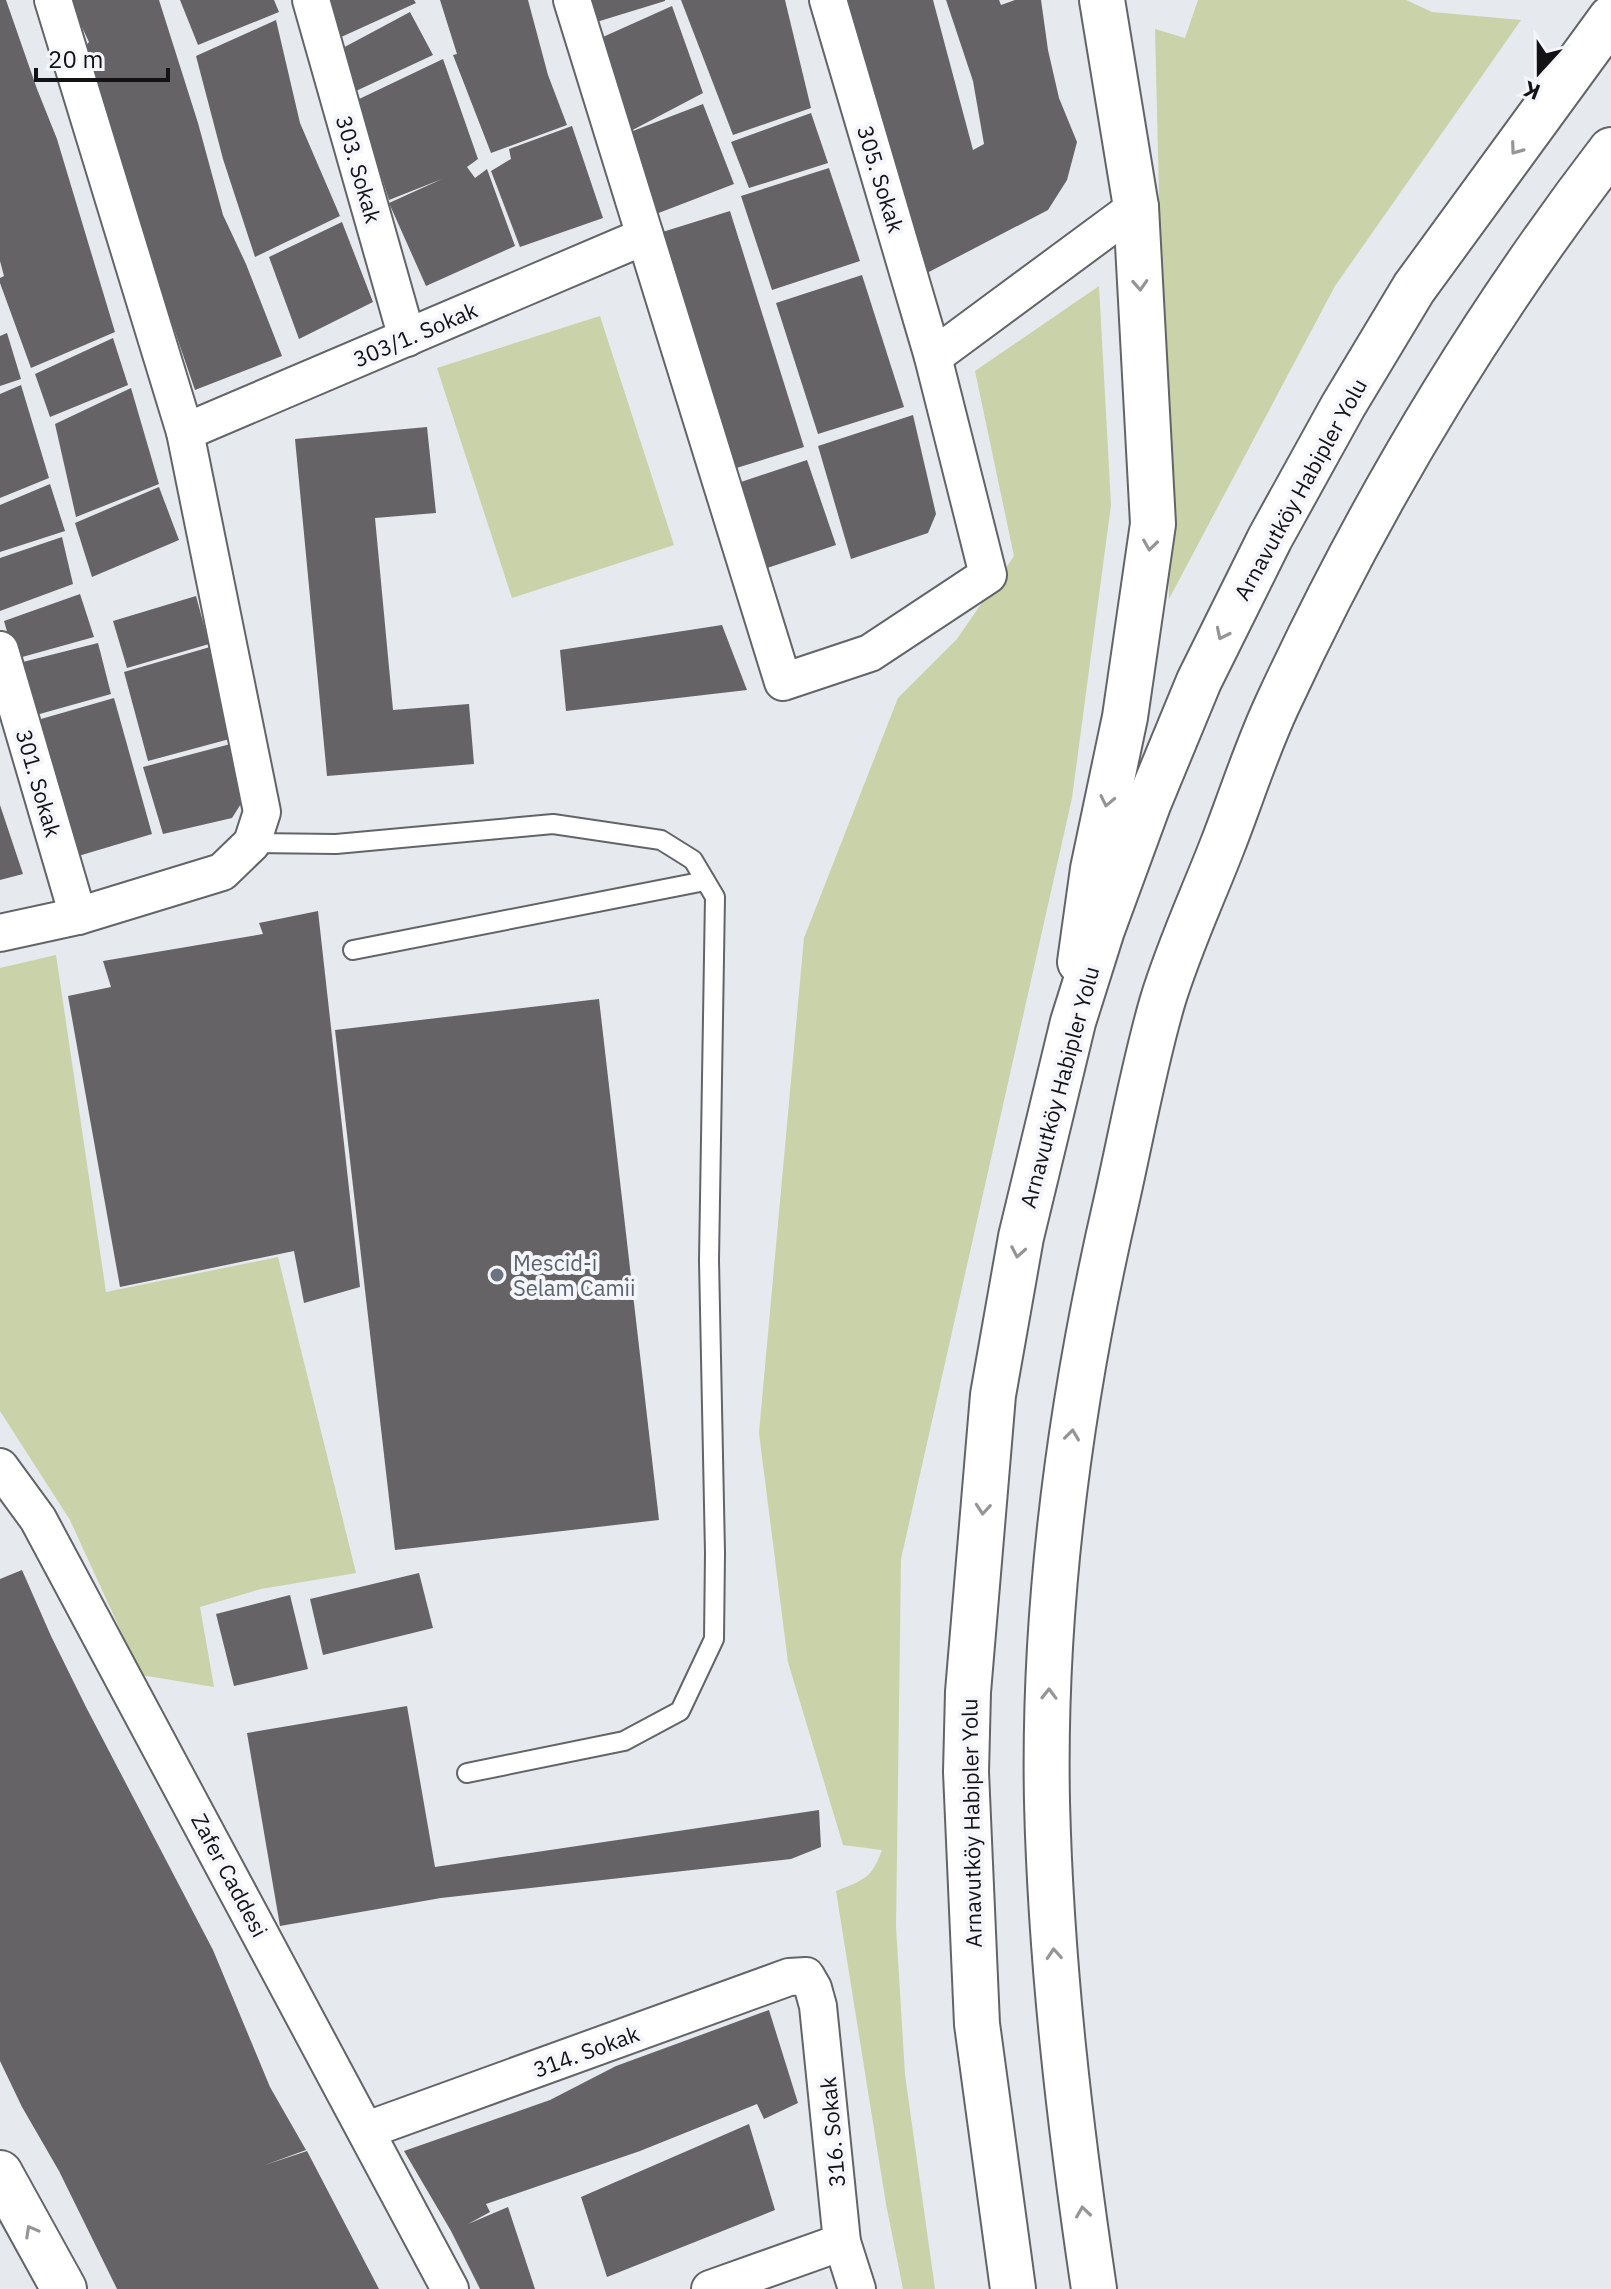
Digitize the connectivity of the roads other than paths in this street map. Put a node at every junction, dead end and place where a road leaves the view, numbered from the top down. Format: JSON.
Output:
{"nodes":[{"id":1,"x":53,"y":0,"type":"edge"},
{"id":2,"x":311,"y":0,"type":"edge"},
{"id":3,"x":572,"y":0,"type":"edge"},
{"id":4,"x":828,"y":0,"type":"edge"},
{"id":5,"x":1102,"y":0,"type":"edge"},
{"id":6,"x":1611,"y":18,"type":"edge"},
{"id":7,"x":1611,"y":150,"type":"edge"},
{"id":8,"x":1136,"y":207,"type":"junction"},
{"id":9,"x":645,"y":236,"type":"junction"},
{"id":10,"x":407,"y":338,"type":"junction"},
{"id":11,"x":933,"y":357,"type":"junction"},
{"id":12,"x":185,"y":432,"type":"junction"},
{"id":13,"x":0,"y":650,"type":"edge"},
{"id":14,"x":252,"y":843,"type":"junction"},
{"id":15,"x":705,"y":881,"type":"junction"},
{"id":16,"x":78,"y":916,"type":"junction"},
{"id":17,"x":0,"y":933,"type":"edge"},
{"id":18,"x":353,"y":950,"type":"dead end"},
{"id":19,"x":1073,"y":1022,"type":"junction"},
{"id":20,"x":0,"y":1467,"type":"edge"},
{"id":21,"x":467,"y":1773,"type":"dead end"},
{"id":22,"x":806,"y":1976,"type":"joint"},
{"id":23,"x":367,"y":2130,"type":"junction"},
{"id":24,"x":0,"y":2173,"type":"edge"},
{"id":25,"x":842,"y":2242,"type":"junction"},
{"id":26,"x":64,"y":2289,"type":"edge"},
{"id":27,"x":450,"y":2289,"type":"edge"},
{"id":28,"x":710,"y":2289,"type":"edge"},
{"id":29,"x":857,"y":2289,"type":"edge"},
{"id":30,"x":1013,"y":2289,"type":"edge"},
{"id":31,"x":1094,"y":2289,"type":"edge"}],
"edges":[{"from":1,"to":12,"type":"street"},
{"from":2,"to":10,"type":"street","name":"303. Sokak"},
{"from":3,"to":9,"type":"street"},
{"from":4,"to":11,"type":"street","name":"305. Sokak"},
{"from":5,"to":8,"type":"main road"},
{"from":6,"to":19,"type":"main road","name":"Arnavutköy Habipler Yolu","one_way":true},
{"from":31,"to":7,"type":"main road","one_way":true},
{"from":8,"to":11,"type":"street"},
{"from":8,"to":19,"type":"main road","one_way":true},
{"from":9,"to":10,"type":"street","name":"303/1. Sokak"},
{"from":9,"to":11,"type":"street","name":"305. Sokak"},
{"from":10,"to":12,"type":"street","name":"303/1. Sokak"},
{"from":12,"to":14,"type":"street"},
{"from":13,"to":16,"type":"street","name":"301. Sokak"},
{"from":14,"to":15,"type":"lane"},
{"from":14,"to":16,"type":"street"},
{"from":15,"to":18,"type":"lane"},
{"from":15,"to":21,"type":"lane"},
{"from":16,"to":17,"type":"street"},
{"from":19,"to":30,"type":"main road","name":"Arnavutköy Habipler Yolu","one_way":true},
{"from":20,"to":23,"type":"street","name":"Zafer Caddesi"},
{"from":22,"to":23,"type":"street","name":"314. Sokak"},
{"from":22,"to":25,"type":"street","name":"316. Sokak"},
{"from":23,"to":27,"type":"street","name":"Zafer Caddesi"},
{"from":26,"to":24,"type":"main road","one_way":true},
{"from":25,"to":28,"type":"street"},
{"from":25,"to":29,"type":"street","name":"316. Sokak"}]}
